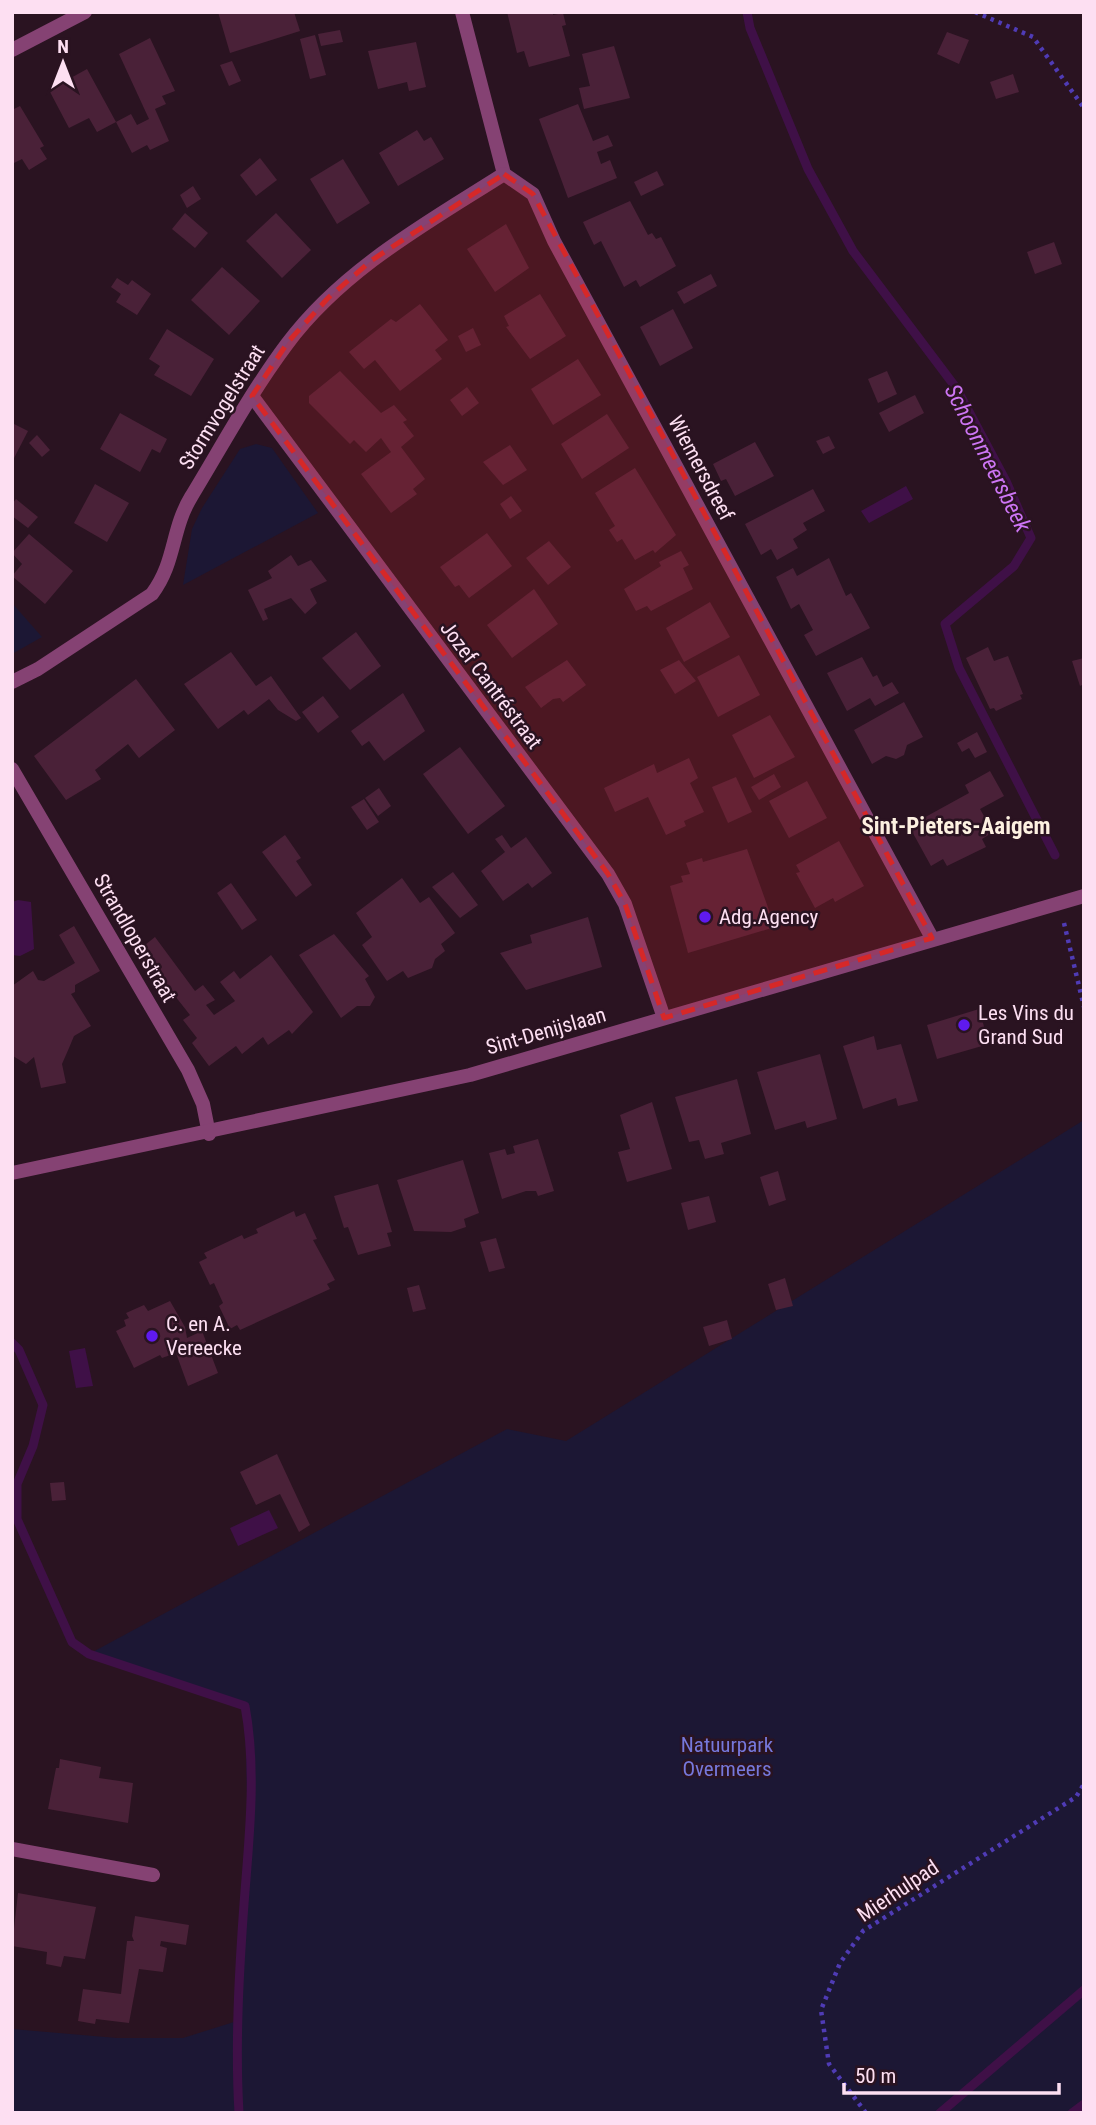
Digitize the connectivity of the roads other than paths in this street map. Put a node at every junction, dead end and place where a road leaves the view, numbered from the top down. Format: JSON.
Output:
{"nodes":[{"id":1,"x":85,"y":12,"type":"edge"},
{"id":2,"x":461,"y":12,"type":"edge"},
{"id":3,"x":12,"y":50,"type":"edge"},
{"id":4,"x":504,"y":174,"type":"junction"},
{"id":5,"x":251,"y":396,"type":"junction"},
{"id":6,"x":12,"y":682,"type":"edge"},
{"id":7,"x":12,"y":769,"type":"edge"},
{"id":8,"x":1084,"y":895,"type":"edge"},
{"id":9,"x":932,"y":939,"type":"junction"},
{"id":10,"x":664,"y":1018,"type":"junction"},
{"id":11,"x":209,"y":1133,"type":"junction"},
{"id":12,"x":12,"y":1173,"type":"edge"},
{"id":13,"x":12,"y":1849,"type":"edge"},
{"id":14,"x":153,"y":1875,"type":"dead end"}],
"edges":[{"from":1,"to":3,"type":"street"},
{"from":2,"to":4,"type":"street"},
{"from":4,"to":5,"type":"street","name":"Stormvogelstraat"},
{"from":4,"to":9,"type":"street","name":"Wiemersdreef"},
{"from":5,"to":6,"type":"street","name":"Stormvogelstraat"},
{"from":5,"to":10,"type":"street","name":"Jozef Cantréstraat"},
{"from":7,"to":11,"type":"street","name":"Strandloperstraat"},
{"from":8,"to":9,"type":"street","name":"Sint-Denijslaan"},
{"from":9,"to":10,"type":"street","name":"Sint-Denijslaan"},
{"from":10,"to":11,"type":"street","name":"Sint-Denijslaan"},
{"from":11,"to":12,"type":"street","name":"Sint-Denijslaan"},
{"from":13,"to":14,"type":"street"}]}
